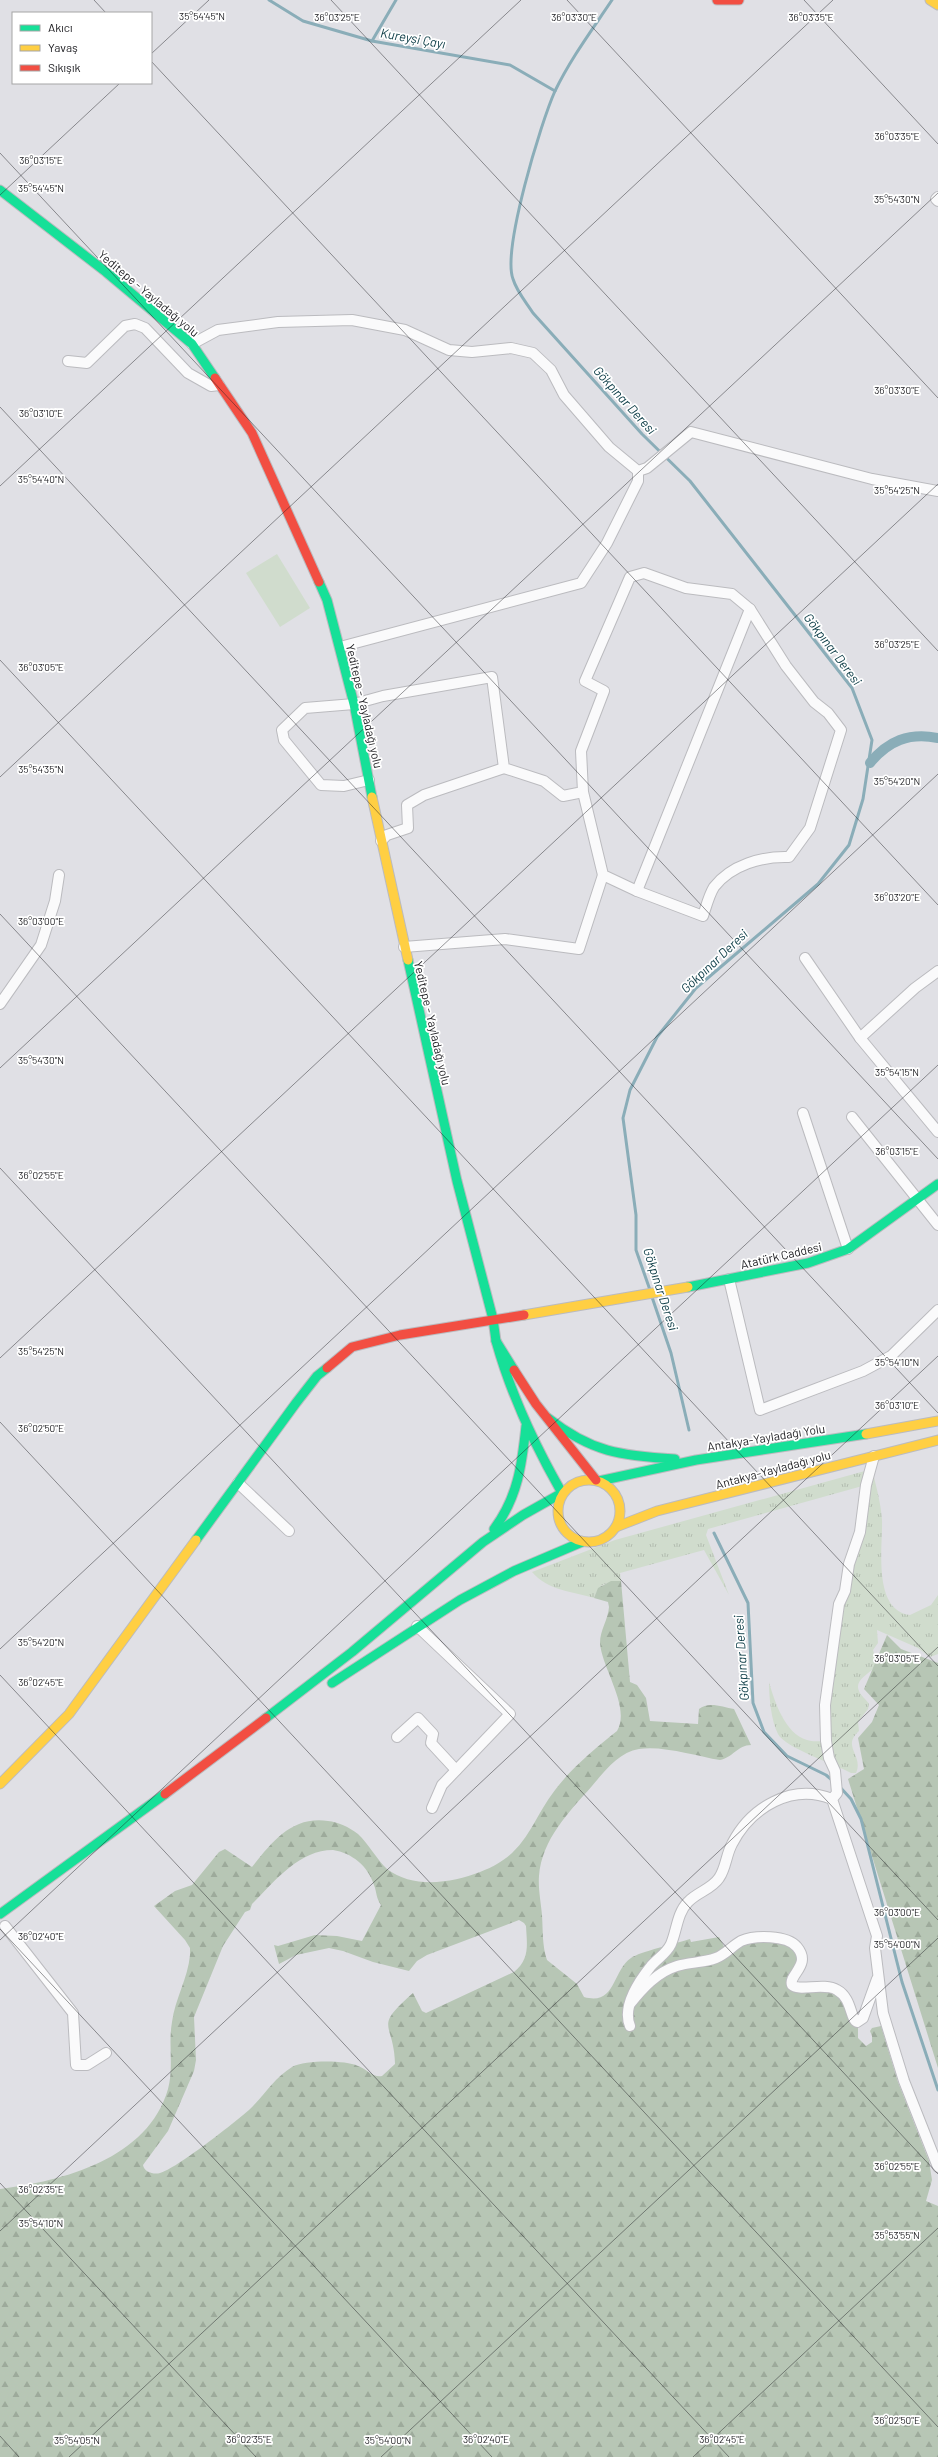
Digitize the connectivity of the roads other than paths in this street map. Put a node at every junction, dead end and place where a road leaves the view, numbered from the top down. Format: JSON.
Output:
{"nodes":[{"id":1,"x":717,"y":0,"type":"edge"},
{"id":2,"x":740,"y":0,"type":"edge"},
{"id":3,"x":930,"y":0,"type":"edge"},
{"id":4,"x":938,"y":5,"type":"edge"},
{"id":5,"x":0,"y":190,"type":"edge"},
{"id":6,"x":938,"y":197,"type":"edge"},
{"id":7,"x":938,"y":201,"type":"edge"},
{"id":8,"x":192,"y":344,"type":"junction"},
{"id":9,"x":68,"y":361,"type":"dead end"},
{"id":10,"x":219,"y":385,"type":"junction"},
{"id":11,"x":643,"y":469,"type":"junction"},
{"id":12,"x":938,"y":491,"type":"edge"},
{"id":13,"x":750,"y":609,"type":"junction"},
{"id":14,"x":340,"y":647,"type":"junction"},
{"id":15,"x":354,"y":704,"type":"junction"},
{"id":16,"x":504,"y":768,"type":"junction"},
{"id":17,"x":369,"y":780,"type":"junction"},
{"id":18,"x":582,"y":792,"type":"junction"},
{"id":19,"x":381,"y":841,"type":"junction"},
{"id":20,"x":59,"y":875,"type":"dead end"},
{"id":21,"x":603,"y":875,"type":"junction"},
{"id":22,"x":637,"y":891,"type":"junction"},
{"id":23,"x":404,"y":947,"type":"junction"},
{"id":24,"x":805,"y":958,"type":"dead end"},
{"id":25,"x":938,"y":971,"type":"edge"},
{"id":26,"x":0,"y":1004,"type":"edge"},
{"id":27,"x":860,"y":1038,"type":"junction"},
{"id":28,"x":803,"y":1113,"type":"dead end"},
{"id":29,"x":852,"y":1117,"type":"dead end"},
{"id":30,"x":938,"y":1132,"type":"edge"},
{"id":31,"x":938,"y":1184,"type":"edge"},
{"id":32,"x":917,"y":1199,"type":"junction"},
{"id":33,"x":938,"y":1225,"type":"edge"},
{"id":34,"x":848,"y":1249,"type":"junction"},
{"id":35,"x":729,"y":1279,"type":"junction"},
{"id":36,"x":938,"y":1310,"type":"edge"},
{"id":37,"x":493,"y":1319,"type":"junction"},
{"id":38,"x":496,"y":1341,"type":"junction"},
{"id":39,"x":548,"y":1418,"type":"junction"},
{"id":40,"x":938,"y":1421,"type":"edge"},
{"id":41,"x":526,"y":1426,"type":"junction"},
{"id":42,"x":938,"y":1440,"type":"edge"},
{"id":43,"x":874,"y":1456,"type":"junction"},
{"id":44,"x":696,"y":1460,"type":"junction"},
{"id":45,"x":597,"y":1481,"type":"junction"},
{"id":46,"x":238,"y":1483,"type":"junction"},
{"id":47,"x":562,"y":1493,"type":"junction"},
{"id":48,"x":616,"y":1527,"type":"junction"},
{"id":49,"x":289,"y":1532,"type":"dead end"},
{"id":50,"x":483,"y":1542,"type":"junction"},
{"id":51,"x":582,"y":1542,"type":"junction"},
{"id":52,"x":417,"y":1626,"type":"junction"},
{"id":53,"x":322,"y":1690,"type":"dead end"},
{"id":54,"x":397,"y":1736,"type":"dead end"},
{"id":55,"x":456,"y":1770,"type":"junction"},
{"id":56,"x":0,"y":1784,"type":"edge"},
{"id":57,"x":835,"y":1796,"type":"junction"},
{"id":58,"x":432,"y":1808,"type":"dead end"},
{"id":59,"x":0,"y":1914,"type":"edge"},
{"id":60,"x":5,"y":1926,"type":"edge"},
{"id":61,"x":879,"y":1974,"type":"junction"},
{"id":62,"x":630,"y":2004,"type":"junction"},
{"id":63,"x":630,"y":2026,"type":"dead end"},
{"id":64,"x":106,"y":2053,"type":"dead end"},
{"id":65,"x":938,"y":2167,"type":"edge"}],
"edges":[{"from":1,"to":2,"type":"main road"},
{"from":3,"to":4,"type":"main road"},
{"from":5,"to":8,"type":"main road","name":"Yeditepe - Yayladağı yolu"},
{"from":6,"to":7,"type":"street"},
{"from":8,"to":10,"type":"main road","name":"Yeditepe - Yayladağı yolu"},
{"from":8,"to":11,"type":"street"},
{"from":9,"to":10,"type":"street"},
{"from":10,"to":14,"type":"main road","name":"Yeditepe - Yayladağı yolu"},
{"from":11,"to":12,"type":"street"},
{"from":11,"to":14,"type":"street"},
{"from":13,"to":18,"type":"street"},
{"from":13,"to":22,"type":"street"},
{"from":13,"to":22,"type":"street"},
{"from":14,"to":15,"type":"main road","name":"Yeditepe - Yayladağı yolu"},
{"from":15,"to":16,"type":"street"},
{"from":15,"to":17,"type":"main road","name":"Yeditepe - Yayladağı yolu"},
{"from":15,"to":17,"type":"street"},
{"from":16,"to":18,"type":"street"},
{"from":16,"to":19,"type":"street"},
{"from":17,"to":19,"type":"main road","name":"Yeditepe - Yayladağı yolu"},
{"from":18,"to":21,"type":"street"},
{"from":19,"to":23,"type":"main road","name":"Yeditepe - Yayladağı yolu"},
{"from":20,"to":26,"type":"street"},
{"from":21,"to":22,"type":"street"},
{"from":21,"to":23,"type":"street"},
{"from":23,"to":37,"type":"main road","name":"Yeditepe - Yayladağı yolu"},
{"from":24,"to":27,"type":"street"},
{"from":25,"to":27,"type":"street"},
{"from":27,"to":30,"type":"street"},
{"from":28,"to":34,"type":"street"},
{"from":29,"to":32,"type":"street"},
{"from":31,"to":32,"type":"main road","name":"Atatürk Caddesi"},
{"from":32,"to":33,"type":"street"},
{"from":32,"to":34,"type":"main road","name":"Atatürk Caddesi"},
{"from":34,"to":35,"type":"main road","name":"Atatürk Caddesi"},
{"from":35,"to":36,"type":"street"},
{"from":35,"to":37,"type":"main road","name":"Atatürk Caddesi"},
{"from":37,"to":38,"type":"main road","name":"Yeditepe - Yayladağı yolu"},
{"from":37,"to":46,"type":"main road","name":"Atatürk Caddesi"},
{"from":38,"to":39,"type":"main road","name":"Yeditepe - Yayladağı yolu"},
{"from":38,"to":41,"type":"main road","name":"Yeditepe - Yayladağı yolu"},
{"from":39,"to":44,"type":"main road"},
{"from":39,"to":45,"type":"main road","name":"Yeditepe - Yayladağı yolu"},
{"from":40,"to":44,"type":"main road","name":"Antakya-Yayladağı Yolu"},
{"from":41,"to":47,"type":"main road","name":"Yeditepe - Yayladağı yolu"},
{"from":41,"to":50,"type":"main road"},
{"from":42,"to":43,"type":"main road","name":"Antakya-Yayladağı yolu"},
{"from":43,"to":48,"type":"main road","name":"Antakya-Yayladağı yolu"},
{"from":43,"to":57,"type":"street"},
{"from":44,"to":45,"type":"main road","name":"Antakya-Yayladağı Yolu"},
{"from":45,"to":47,"type":"main road"},
{"from":45,"to":48,"type":"main road"},
{"from":46,"to":49,"type":"street"},
{"from":46,"to":56,"type":"main road","name":"Atatürk Caddesi"},
{"from":47,"to":50,"type":"main road"},
{"from":47,"to":51,"type":"main road"},
{"from":48,"to":51,"type":"main road"},
{"from":50,"to":59,"type":"main road"},
{"from":51,"to":52,"type":"main road"},
{"from":52,"to":53,"type":"main road"},
{"from":52,"to":55,"type":"street"},
{"from":54,"to":55,"type":"street"},
{"from":55,"to":58,"type":"street"},
{"from":57,"to":61,"type":"street"},
{"from":57,"to":62,"type":"street"},
{"from":60,"to":64,"type":"street"},
{"from":61,"to":62,"type":"street"},
{"from":61,"to":65,"type":"street"},
{"from":62,"to":63,"type":"street"}]}
